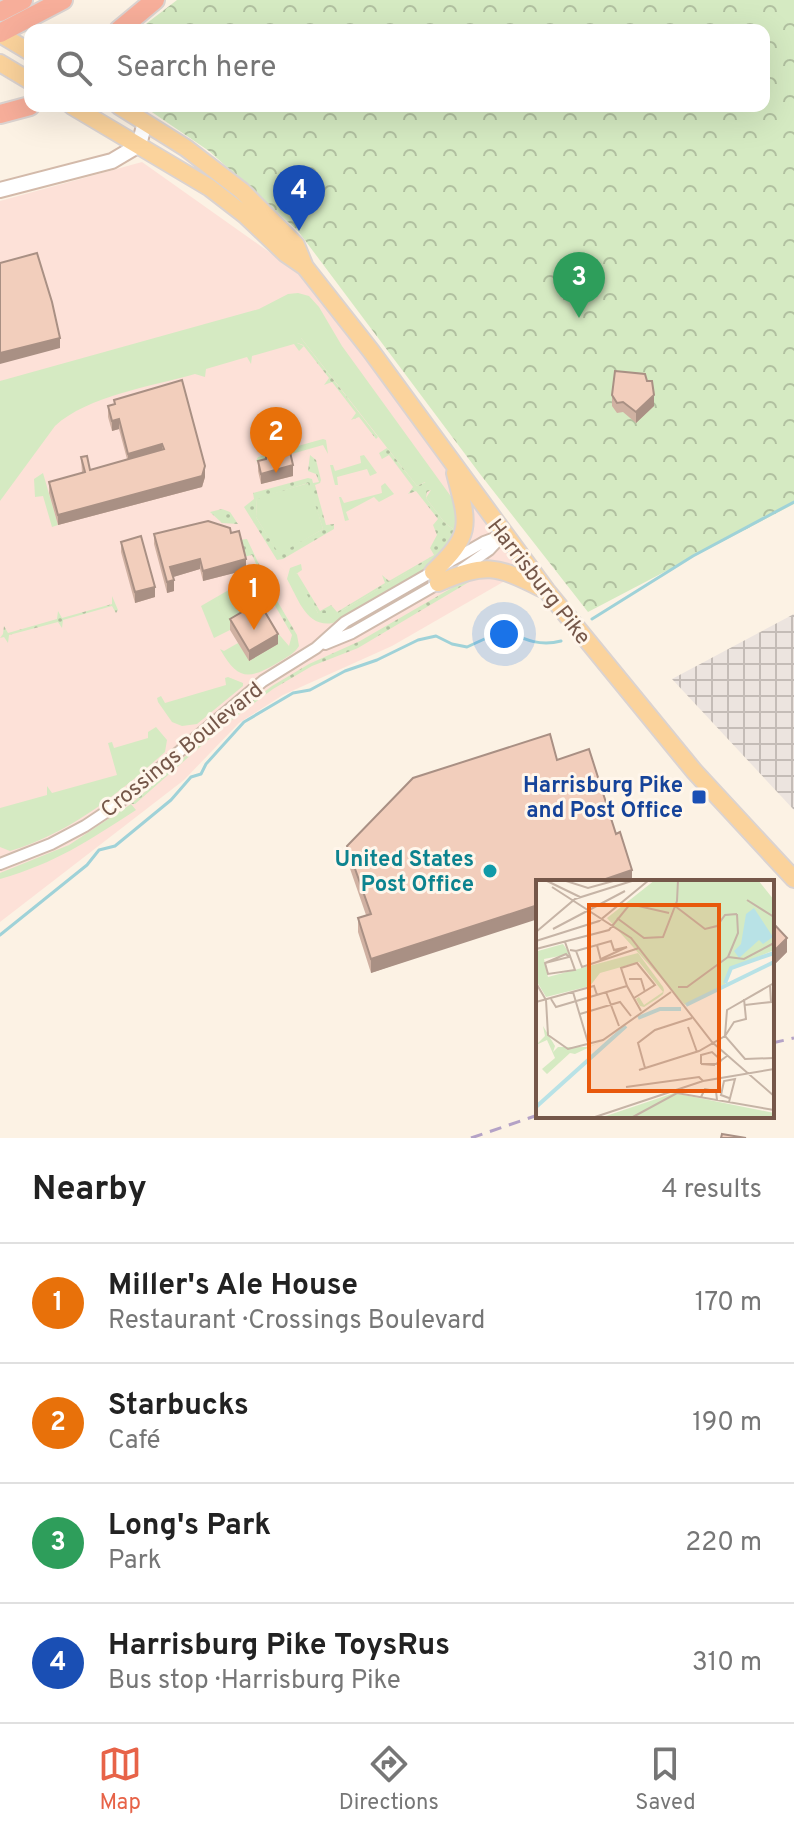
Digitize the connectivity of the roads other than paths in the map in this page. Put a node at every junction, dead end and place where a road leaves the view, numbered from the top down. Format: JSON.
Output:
{"nodes":[{"id":1,"x":23,"y":0,"type":"edge"},
{"id":2,"x":63,"y":0,"type":"edge"},
{"id":3,"x":155,"y":0,"type":"edge"},
{"id":4,"x":0,"y":12,"type":"edge"},
{"id":5,"x":126,"y":24,"type":"edge"},
{"id":6,"x":0,"y":34,"type":"edge"},
{"id":7,"x":24,"y":49,"type":"edge"},
{"id":8,"x":0,"y":63,"type":"edge"},
{"id":9,"x":24,"y":77,"type":"edge"},
{"id":10,"x":24,"y":108,"type":"edge"},
{"id":11,"x":82,"y":112,"type":"edge"},
{"id":12,"x":129,"y":112,"type":"edge"},
{"id":13,"x":0,"y":114,"type":"edge"},
{"id":14,"x":145,"y":122,"type":"junction"},
{"id":15,"x":139,"y":145,"type":"junction"},
{"id":16,"x":0,"y":190,"type":"edge"},
{"id":17,"x":305,"y":267,"type":"junction"},
{"id":18,"x":452,"y":464,"type":"junction"},
{"id":19,"x":503,"y":535,"type":"junction"},
{"id":20,"x":435,"y":578,"type":"junction"},
{"id":21,"x":546,"y":590,"type":"junction"},
{"id":22,"x":0,"y":864,"type":"edge"},
{"id":23,"x":794,"y":879,"type":"edge"}],
"edges":[{"from":1,"to":4,"type":"highway"},
{"from":2,"to":6,"type":"highway"},
{"from":3,"to":5,"type":"highway"},
{"from":6,"to":7,"type":"main road"},
{"from":8,"to":9,"type":"main road"},
{"from":10,"to":13,"type":"highway"},
{"from":11,"to":15,"type":"main road","name":"Harrisburg Pike"},
{"from":12,"to":14,"type":"main road","name":"Harrisburg Pike"},
{"from":14,"to":15,"type":"street"},
{"from":14,"to":17,"type":"main road","name":"Harrisburg Pike"},
{"from":15,"to":16,"type":"street"},
{"from":15,"to":17,"type":"main road","name":"Harrisburg Pike"},
{"from":17,"to":18,"type":"main road","name":"Harrisburg Pike"},
{"from":18,"to":19,"type":"main road","name":"Harrisburg Pike"},
{"from":18,"to":20,"type":"main road"},
{"from":19,"to":20,"type":"street","name":"Crossings Boulevard"},
{"from":19,"to":21,"type":"main road","name":"Harrisburg Pike"},
{"from":20,"to":21,"type":"main road"},
{"from":20,"to":22,"type":"street","name":"Crossings Boulevard"},
{"from":21,"to":23,"type":"main road","name":"Harrisburg Pike"}]}
